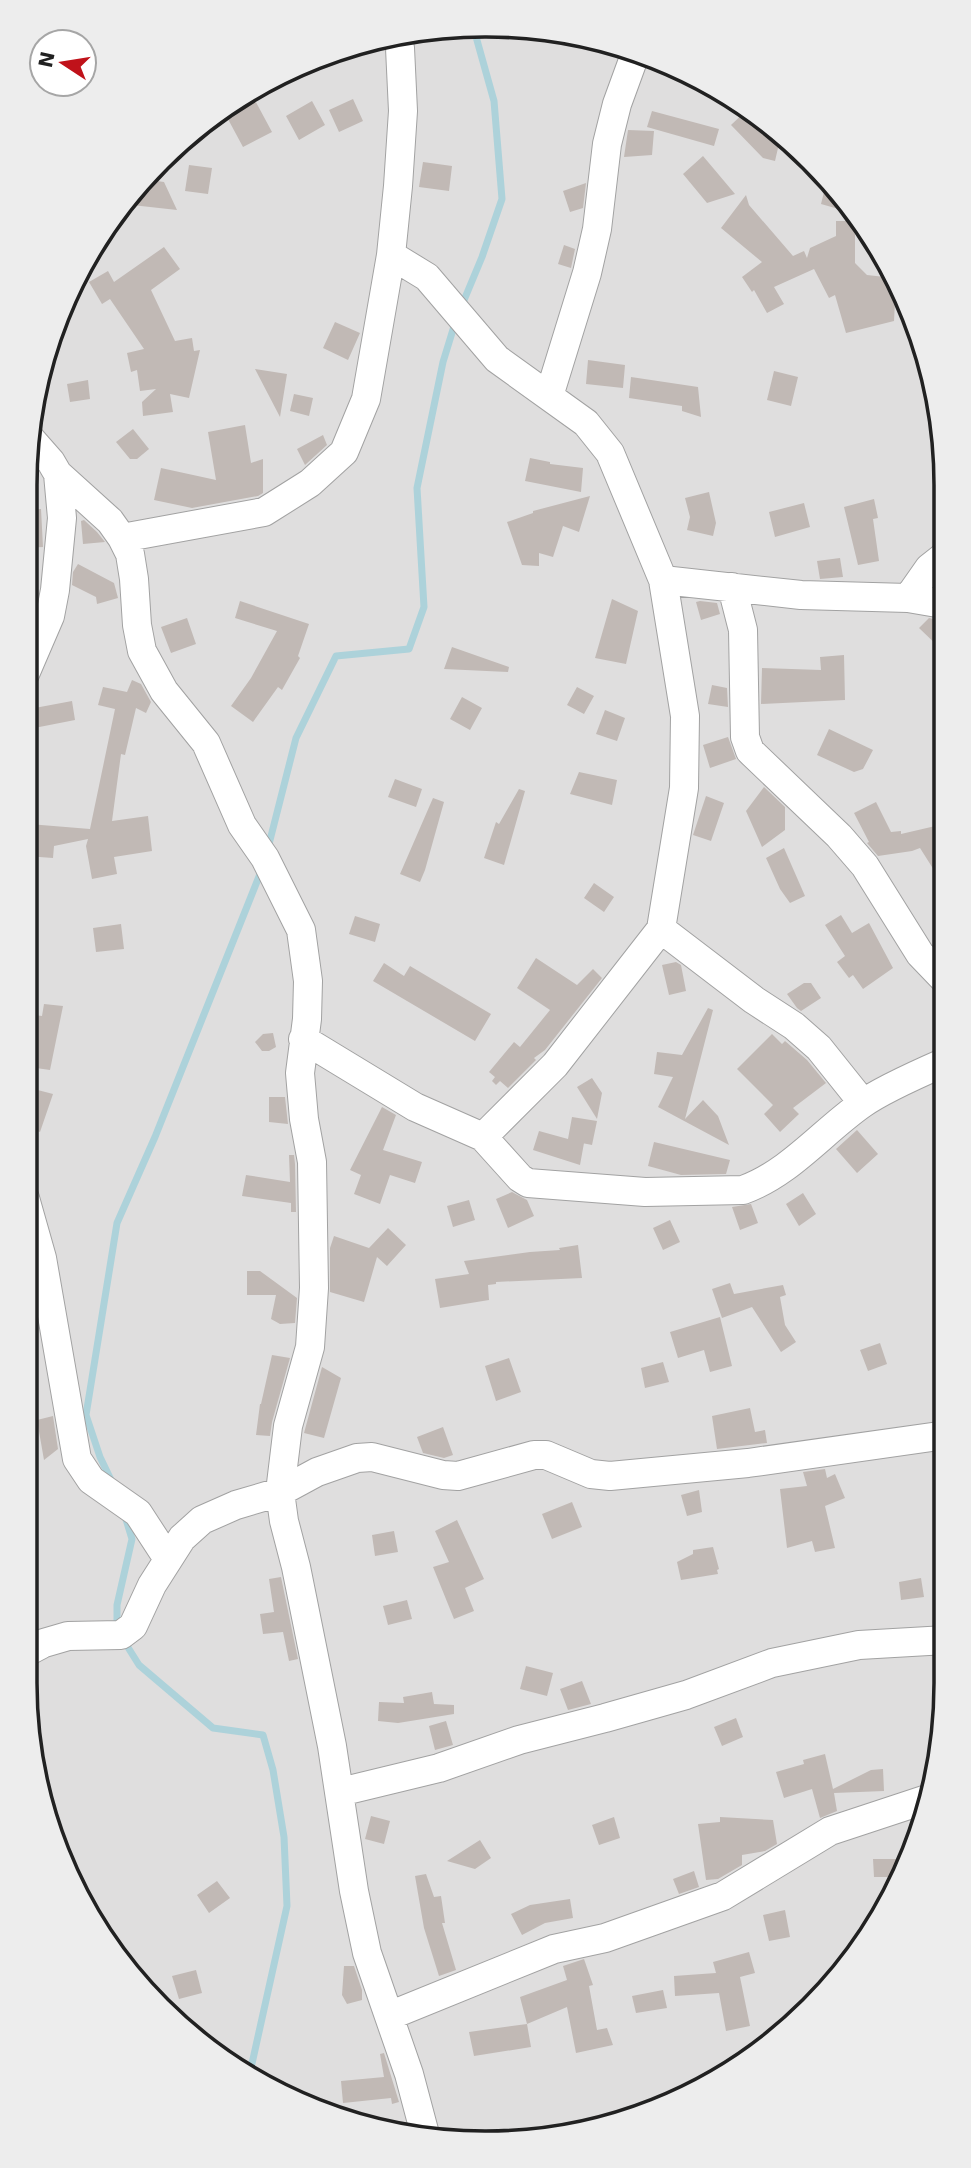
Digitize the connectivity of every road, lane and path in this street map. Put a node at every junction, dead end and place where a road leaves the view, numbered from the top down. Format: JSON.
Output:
{"nodes":[{"id":1,"x":399,"y":45,"type":"edge"},
{"id":2,"x":632,"y":62,"type":"edge"},
{"id":3,"x":391,"y":255,"type":"junction"},
{"id":4,"x":549,"y":396,"type":"junction"},
{"id":5,"x":39,"y":448,"type":"edge"},
{"id":6,"x":58,"y":474,"type":"junction"},
{"id":7,"x":122,"y":538,"type":"junction"},
{"id":8,"x":934,"y":564,"type":"edge"},
{"id":9,"x":663,"y":580,"type":"junction"},
{"id":10,"x":732,"y":587,"type":"junction"},
{"id":11,"x":908,"y":598,"type":"junction"},
{"id":12,"x":934,"y":602,"type":"edge"},
{"id":13,"x":37,"y":645,"type":"edge"},
{"id":14,"x":661,"y":929,"type":"junction"},
{"id":15,"x":934,"y":969,"type":"edge"},
{"id":16,"x":303,"y":1039,"type":"junction"},
{"id":17,"x":934,"y":1067,"type":"edge"},
{"id":18,"x":863,"y":1103,"type":"junction"},
{"id":19,"x":483,"y":1137,"type":"junction"},
{"id":20,"x":37,"y":1241,"type":"edge"},
{"id":21,"x":934,"y":1437,"type":"edge"},
{"id":22,"x":280,"y":1492,"type":"junction"},
{"id":23,"x":168,"y":1559,"type":"junction"},
{"id":24,"x":934,"y":1641,"type":"edge"},
{"id":25,"x":37,"y":1646,"type":"edge"},
{"id":26,"x":340,"y":1793,"type":"junction"},
{"id":27,"x":918,"y":1802,"type":"edge"},
{"id":28,"x":389,"y":2016,"type":"junction"},
{"id":29,"x":423,"y":2126,"type":"edge"}],
"edges":[{"from":1,"to":3,"type":"street"},
{"from":2,"to":4,"type":"street"},
{"from":3,"to":4,"type":"street"},
{"from":3,"to":7,"type":"street"},
{"from":4,"to":9,"type":"street"},
{"from":5,"to":6,"type":"street"},
{"from":6,"to":7,"type":"street"},
{"from":6,"to":13,"type":"street"},
{"from":7,"to":16,"type":"street"},
{"from":8,"to":11,"type":"street"},
{"from":9,"to":10,"type":"street"},
{"from":9,"to":14,"type":"street"},
{"from":10,"to":11,"type":"street"},
{"from":10,"to":15,"type":"street"},
{"from":11,"to":12,"type":"street"},
{"from":14,"to":18,"type":"street"},
{"from":14,"to":19,"type":"street"},
{"from":16,"to":19,"type":"street"},
{"from":16,"to":22,"type":"street"},
{"from":17,"to":18,"type":"street"},
{"from":18,"to":19,"type":"street"},
{"from":20,"to":23,"type":"street"},
{"from":21,"to":22,"type":"street"},
{"from":22,"to":23,"type":"street"},
{"from":22,"to":26,"type":"street"},
{"from":23,"to":25,"type":"street"},
{"from":24,"to":26,"type":"street"},
{"from":26,"to":28,"type":"street"},
{"from":27,"to":28,"type":"street"},
{"from":28,"to":29,"type":"street"}]}
